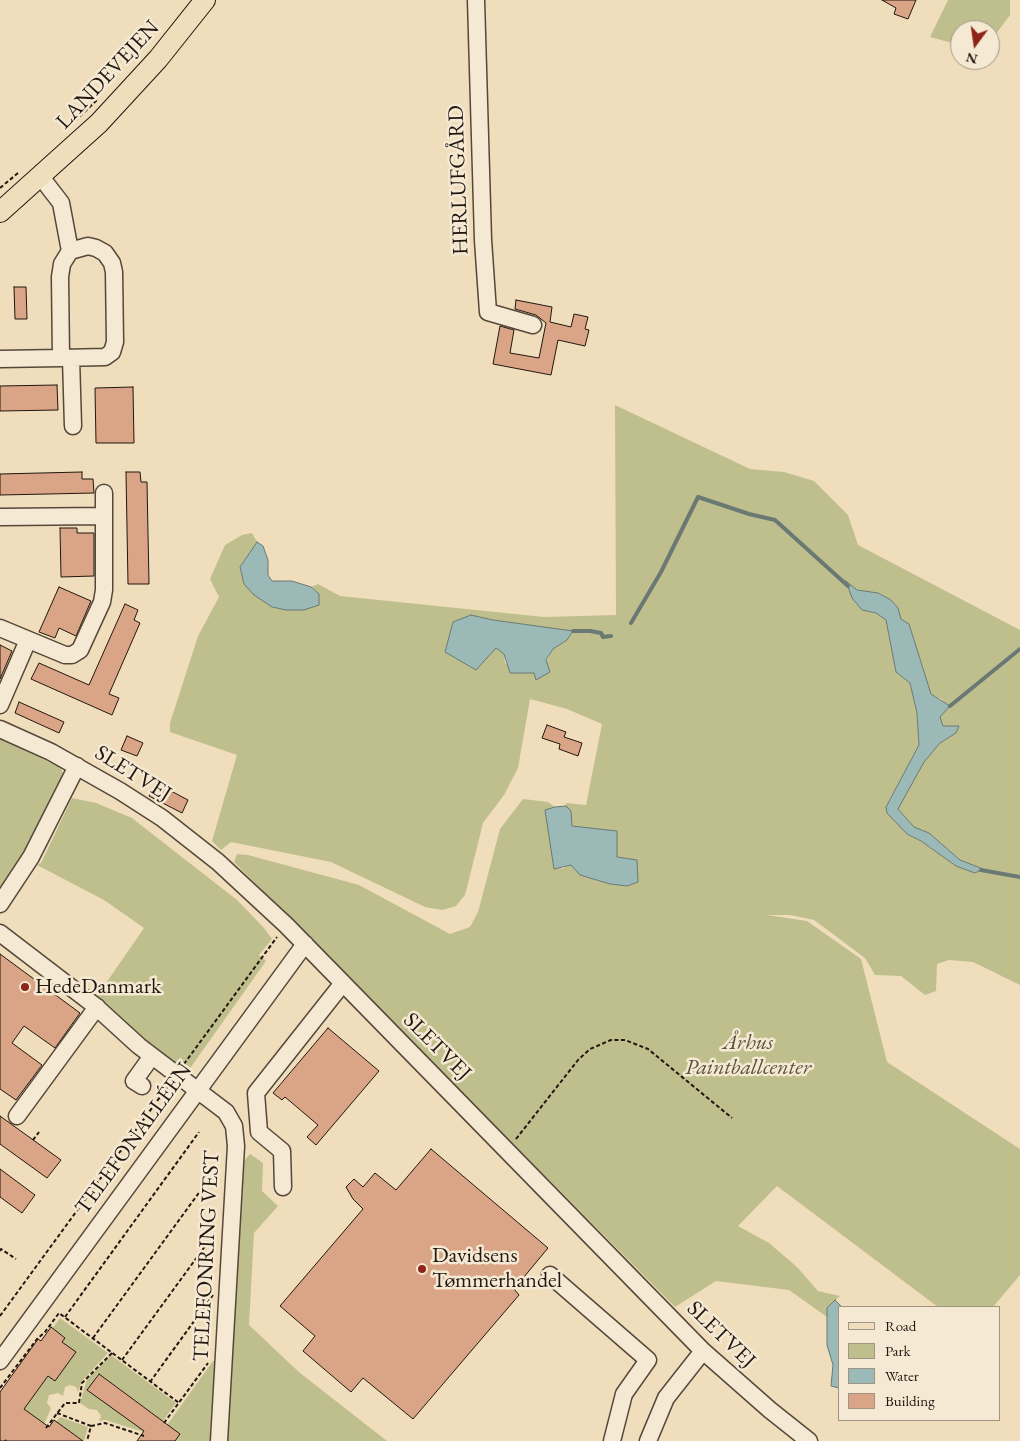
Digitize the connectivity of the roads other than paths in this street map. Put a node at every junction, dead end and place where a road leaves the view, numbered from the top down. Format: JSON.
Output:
{"nodes":[{"id":1,"x":205,"y":0,"type":"edge"},
{"id":2,"x":476,"y":0,"type":"edge"},
{"id":3,"x":41,"y":177,"type":"junction"},
{"id":4,"x":0,"y":204,"type":"edge"},
{"id":5,"x":0,"y":212,"type":"edge"},
{"id":6,"x":70,"y":251,"type":"junction"},
{"id":7,"x":533,"y":326,"type":"dead end"},
{"id":8,"x":66,"y":358,"type":"junction"},
{"id":9,"x":0,"y":359,"type":"edge"},
{"id":10,"x":73,"y":426,"type":"dead end"},
{"id":11,"x":104,"y":493,"type":"dead end"},
{"id":12,"x":104,"y":516,"type":"junction"},
{"id":13,"x":0,"y":517,"type":"edge"},
{"id":14,"x":0,"y":628,"type":"edge"},
{"id":15,"x":28,"y":640,"type":"junction"},
{"id":16,"x":0,"y":705,"type":"edge"},
{"id":17,"x":0,"y":729,"type":"edge"},
{"id":18,"x":77,"y":766,"type":"junction"},
{"id":19,"x":0,"y":904,"type":"edge"},
{"id":20,"x":0,"y":933,"type":"edge"},
{"id":21,"x":305,"y":944,"type":"junction"},
{"id":22,"x":343,"y":983,"type":"junction"},
{"id":23,"x":97,"y":1007,"type":"junction"},
{"id":24,"x":152,"y":1056,"type":"junction"},
{"id":25,"x":133,"y":1083,"type":"dead end"},
{"id":26,"x":198,"y":1090,"type":"junction"},
{"id":27,"x":17,"y":1116,"type":"dead end"},
{"id":28,"x":283,"y":1187,"type":"dead end"},
{"id":29,"x":550,"y":1275,"type":"dead end"},
{"id":30,"x":703,"y":1351,"type":"junction"},
{"id":31,"x":0,"y":1361,"type":"edge"},
{"id":32,"x":220,"y":1441,"type":"edge"},
{"id":33,"x":612,"y":1441,"type":"edge"},
{"id":34,"x":648,"y":1441,"type":"edge"},
{"id":35,"x":809,"y":1441,"type":"edge"}],
"edges":[{"from":1,"to":3,"type":"main road","name":"LANDEVEJEN"},
{"from":2,"to":7,"type":"street","name":"HERLUFGÅRD"},
{"from":3,"to":4,"type":"main road","name":"LANDEVEJEN"},
{"from":3,"to":5,"type":"main road","name":"LANDEVEJEN"},
{"from":3,"to":6,"type":"street"},
{"from":6,"to":8,"type":"street"},
{"from":6,"to":8,"type":"street"},
{"from":8,"to":9,"type":"street"},
{"from":8,"to":10,"type":"street"},
{"from":11,"to":12,"type":"street"},
{"from":12,"to":13,"type":"street"},
{"from":12,"to":15,"type":"street"},
{"from":14,"to":15,"type":"street"},
{"from":15,"to":16,"type":"street"},
{"from":17,"to":18,"type":"street","name":"SLETVEJ"},
{"from":18,"to":19,"type":"street"},
{"from":18,"to":21,"type":"street","name":"SLETVEJ"},
{"from":20,"to":23,"type":"street","name":"TELEFONRING VEST"},
{"from":21,"to":22,"type":"street","name":"SLETVEJ"},
{"from":21,"to":26,"type":"street","name":"TELEFONALLÉEN"},
{"from":22,"to":28,"type":"street"},
{"from":22,"to":30,"type":"street","name":"SLETVEJ"},
{"from":23,"to":24,"type":"street","name":"TELEFONRING VEST"},
{"from":23,"to":27,"type":"street"},
{"from":24,"to":25,"type":"street"},
{"from":24,"to":26,"type":"street","name":"TELEFONRING VEST"},
{"from":26,"to":31,"type":"street","name":"TELEFONALLÉEN"},
{"from":26,"to":32,"type":"street","name":"TELEFONRING VEST"},
{"from":29,"to":33,"type":"street"},
{"from":30,"to":34,"type":"street"},
{"from":30,"to":35,"type":"street","name":"SLETVEJ"}]}
